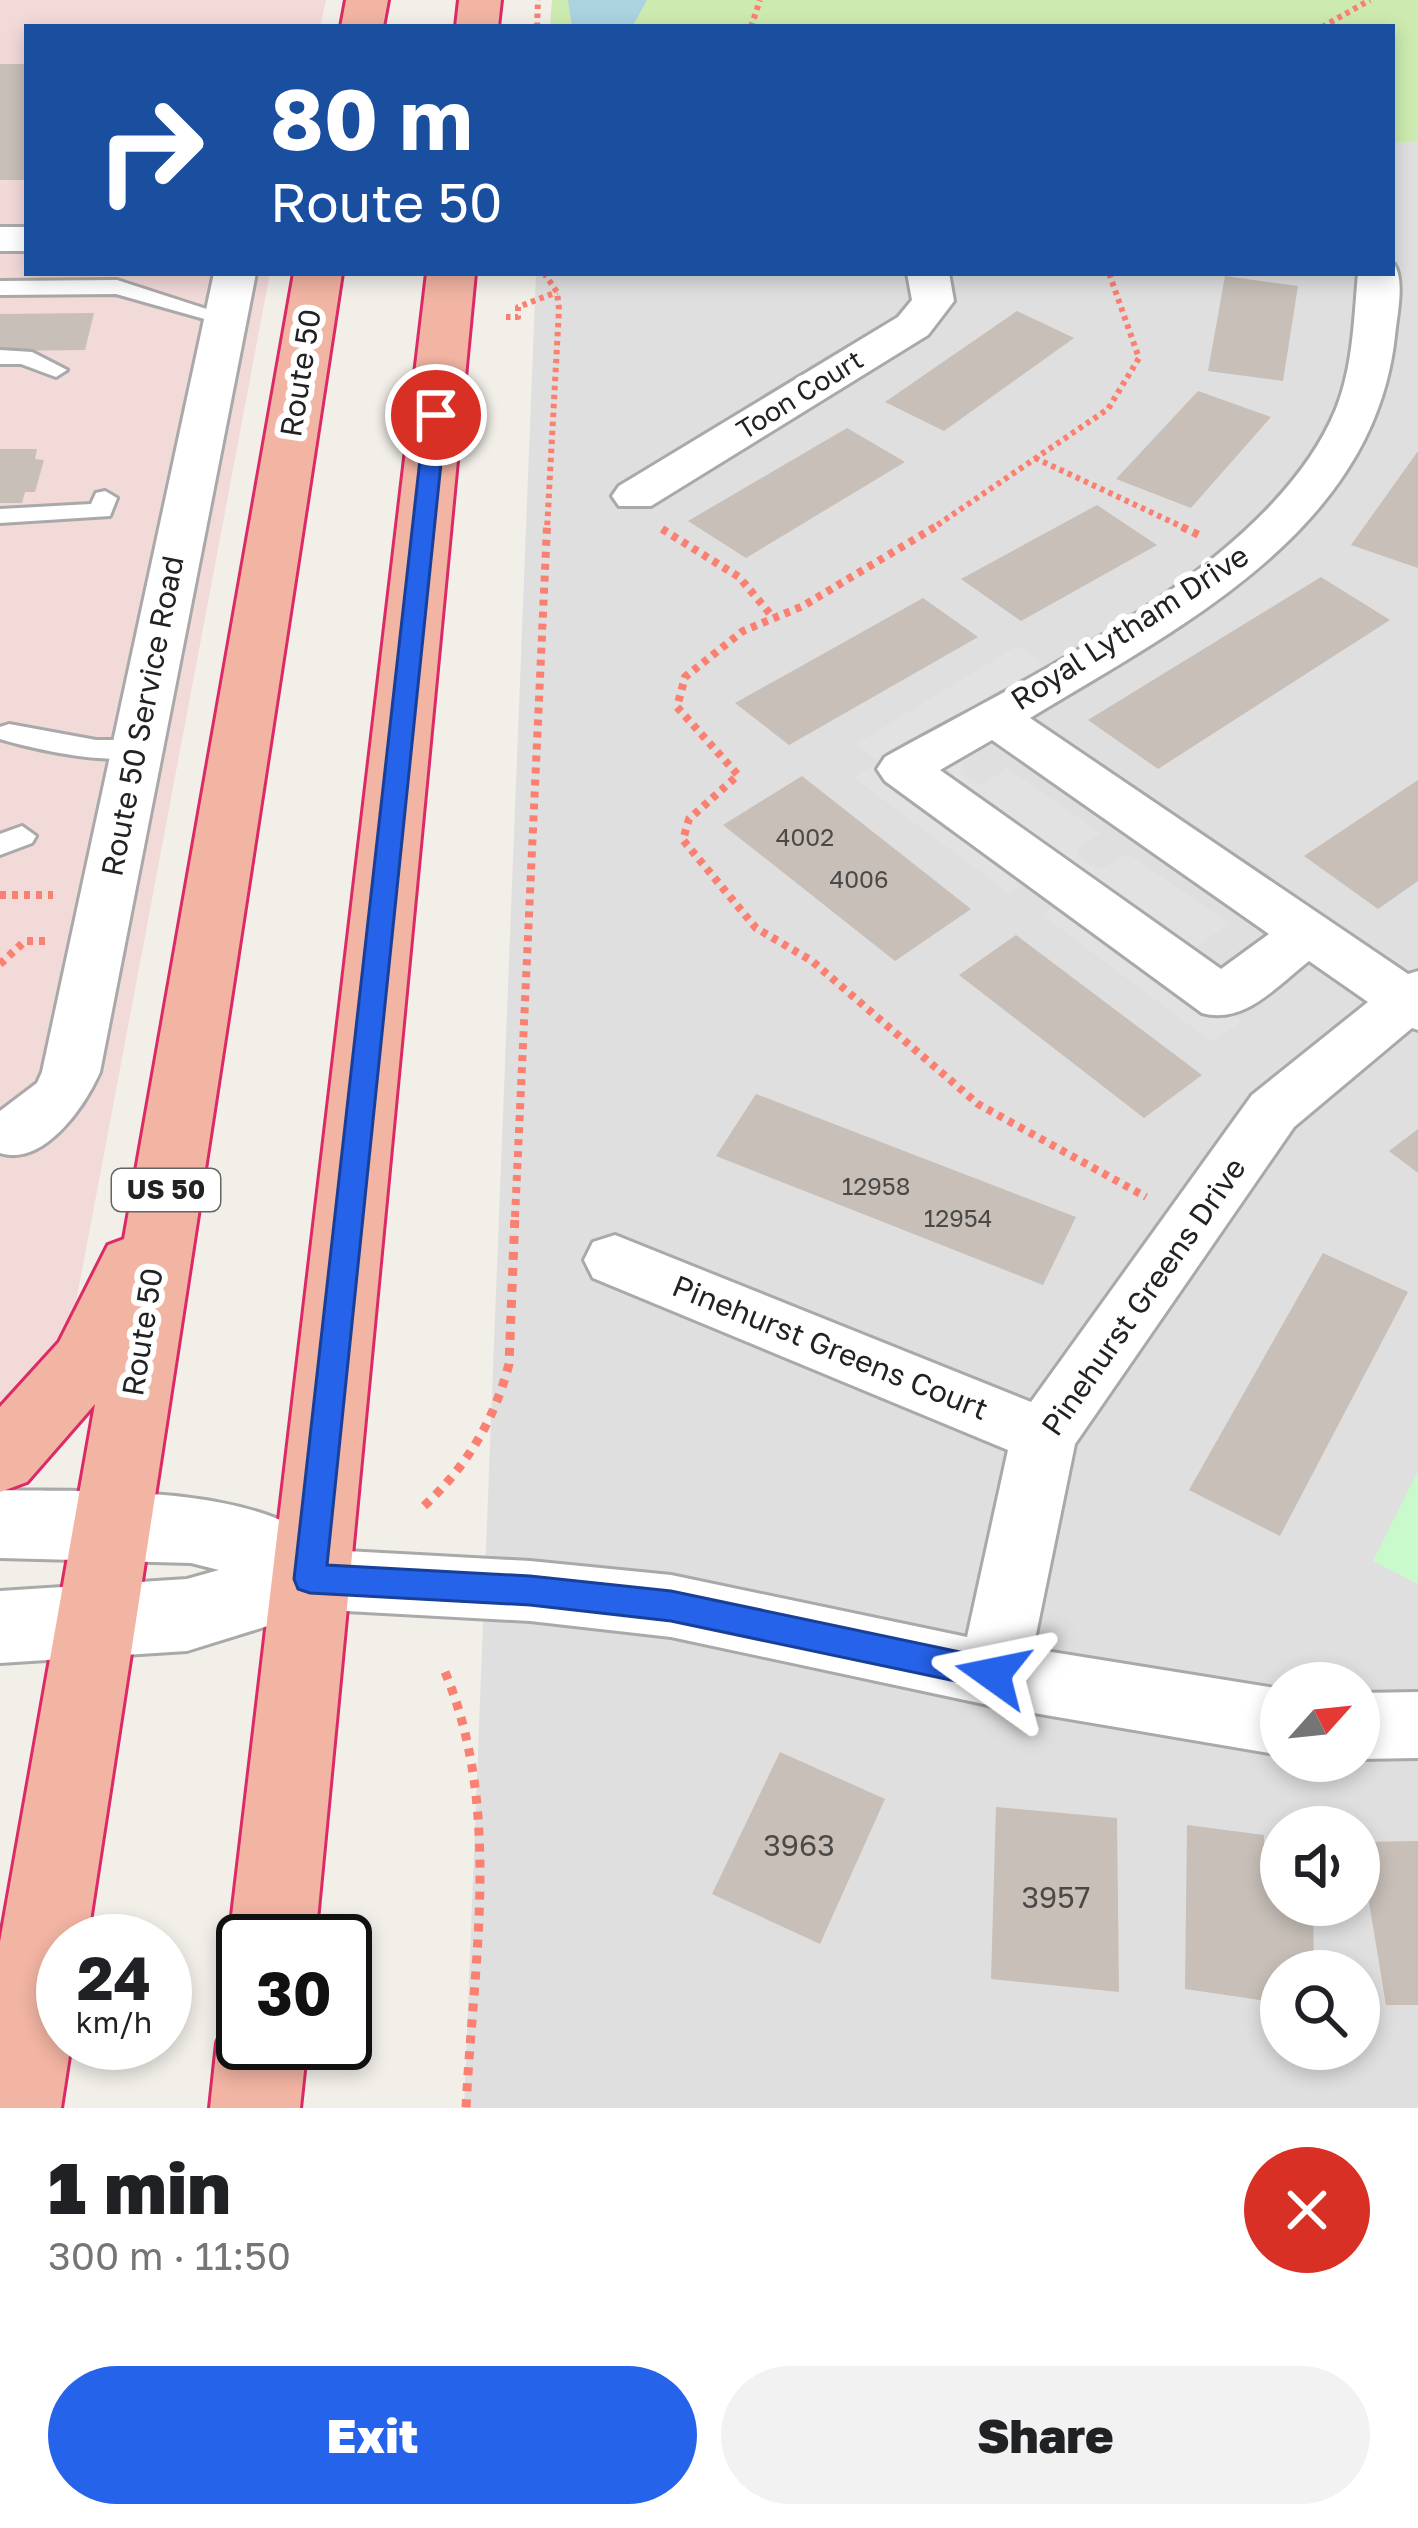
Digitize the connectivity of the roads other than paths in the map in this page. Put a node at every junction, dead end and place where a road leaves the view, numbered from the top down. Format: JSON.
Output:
{"nodes":[{"id":1,"x":235,"y":276,"type":"edge"},
{"id":2,"x":318,"y":276,"type":"edge"},
{"id":3,"x":451,"y":276,"type":"edge"},
{"id":4,"x":929,"y":276,"type":"edge"},
{"id":5,"x":1387,"y":276,"type":"edge"},
{"id":6,"x":0,"y":288,"type":"edge"},
{"id":7,"x":208,"y":313,"type":"dead end"},
{"id":8,"x":0,"y":357,"type":"edge"},
{"id":9,"x":56,"y":370,"type":"dead end"},
{"id":10,"x":104,"y":498,"type":"dead end"},
{"id":11,"x":0,"y":506,"type":"edge"},
{"id":12,"x":640,"y":507,"type":"road end"},
{"id":13,"x":0,"y":516,"type":"edge"},
{"id":14,"x":54,"y":516,"type":"junction"},
{"id":15,"x":994,"y":717,"type":"junction"},
{"id":16,"x":9,"y":734,"type":"dead end"},
{"id":17,"x":137,"y":749,"type":"junction"},
{"id":18,"x":1308,"y":933,"type":"junction"},
{"id":19,"x":1414,"y":1000,"type":"edge"},
{"id":20,"x":6,"y":1134,"type":"edge"},
{"id":21,"x":164,"y":1203,"type":"junction"},
{"id":22,"x":615,"y":1260,"type":"dead end"},
{"id":23,"x":1044,"y":1436,"type":"junction"},
{"id":24,"x":0,"y":1459,"type":"edge"},
{"id":25,"x":0,"y":1524,"type":"edge"},
{"id":26,"x":111,"y":1525,"type":"junction"},
{"id":27,"x":310,"y":1579,"type":"junction"},
{"id":28,"x":96,"y":1622,"type":"junction"},
{"id":29,"x":0,"y":1627,"type":"edge"},
{"id":30,"x":993,"y":1674,"type":"junction"},
{"id":31,"x":1260,"y":1718,"type":"edge"},
{"id":32,"x":1418,"y":1724,"type":"edge"},
{"id":33,"x":1380,"y":1725,"type":"edge"},
{"id":34,"x":275,"y":1914,"type":"edge"},
{"id":35,"x":259,"y":2070,"type":"edge"},
{"id":36,"x":16,"y":2108,"type":"edge"},
{"id":37,"x":255,"y":2108,"type":"edge"}],
"edges":[{"from":1,"to":17,"type":"street","name":"Route 50 Service Road"},
{"from":2,"to":21,"type":"highway","name":"Route 50","number":"US 50"},
{"from":3,"to":27,"type":"highway"},
{"from":4,"to":12,"type":"street","name":"Toon Court"},
{"from":5,"to":15,"type":"street","name":"Royal Lytham Drive"},
{"from":6,"to":7,"type":"lane"},
{"from":8,"to":9,"type":"lane"},
{"from":10,"to":14,"type":"lane"},
{"from":11,"to":14,"type":"lane"},
{"from":13,"to":14,"type":"lane"},
{"from":15,"to":18,"type":"street","name":"Royal Lytham Drive"},
{"from":15,"to":18,"type":"street"},
{"from":16,"to":17,"type":"lane"},
{"from":17,"to":20,"type":"street","name":"Route 50 Service Road"},
{"from":18,"to":19,"type":"street","name":"Royal Lytham Drive"},
{"from":19,"to":23,"type":"street","name":"Pinehurst Greens Drive"},
{"from":21,"to":24,"type":"highway"},
{"from":21,"to":26,"type":"highway","name":"Route 50","number":"US 50"},
{"from":22,"to":23,"type":"street","name":"Pinehurst Greens Court"},
{"from":23,"to":30,"type":"street","name":"Pinehurst Greens Drive"},
{"from":25,"to":26,"type":"street"},
{"from":26,"to":27,"type":"street"},
{"from":26,"to":28,"type":"highway","name":"Route 50","number":"US 50"},
{"from":27,"to":28,"type":"street"},
{"from":27,"to":30,"type":"street"},
{"from":27,"to":34,"type":"highway"},
{"from":28,"to":29,"type":"street"},
{"from":28,"to":36,"type":"highway","name":"Route 50","number":"US 50"},
{"from":30,"to":31,"type":"street"},
{"from":32,"to":33,"type":"street"},
{"from":35,"to":37,"type":"highway"}]}
